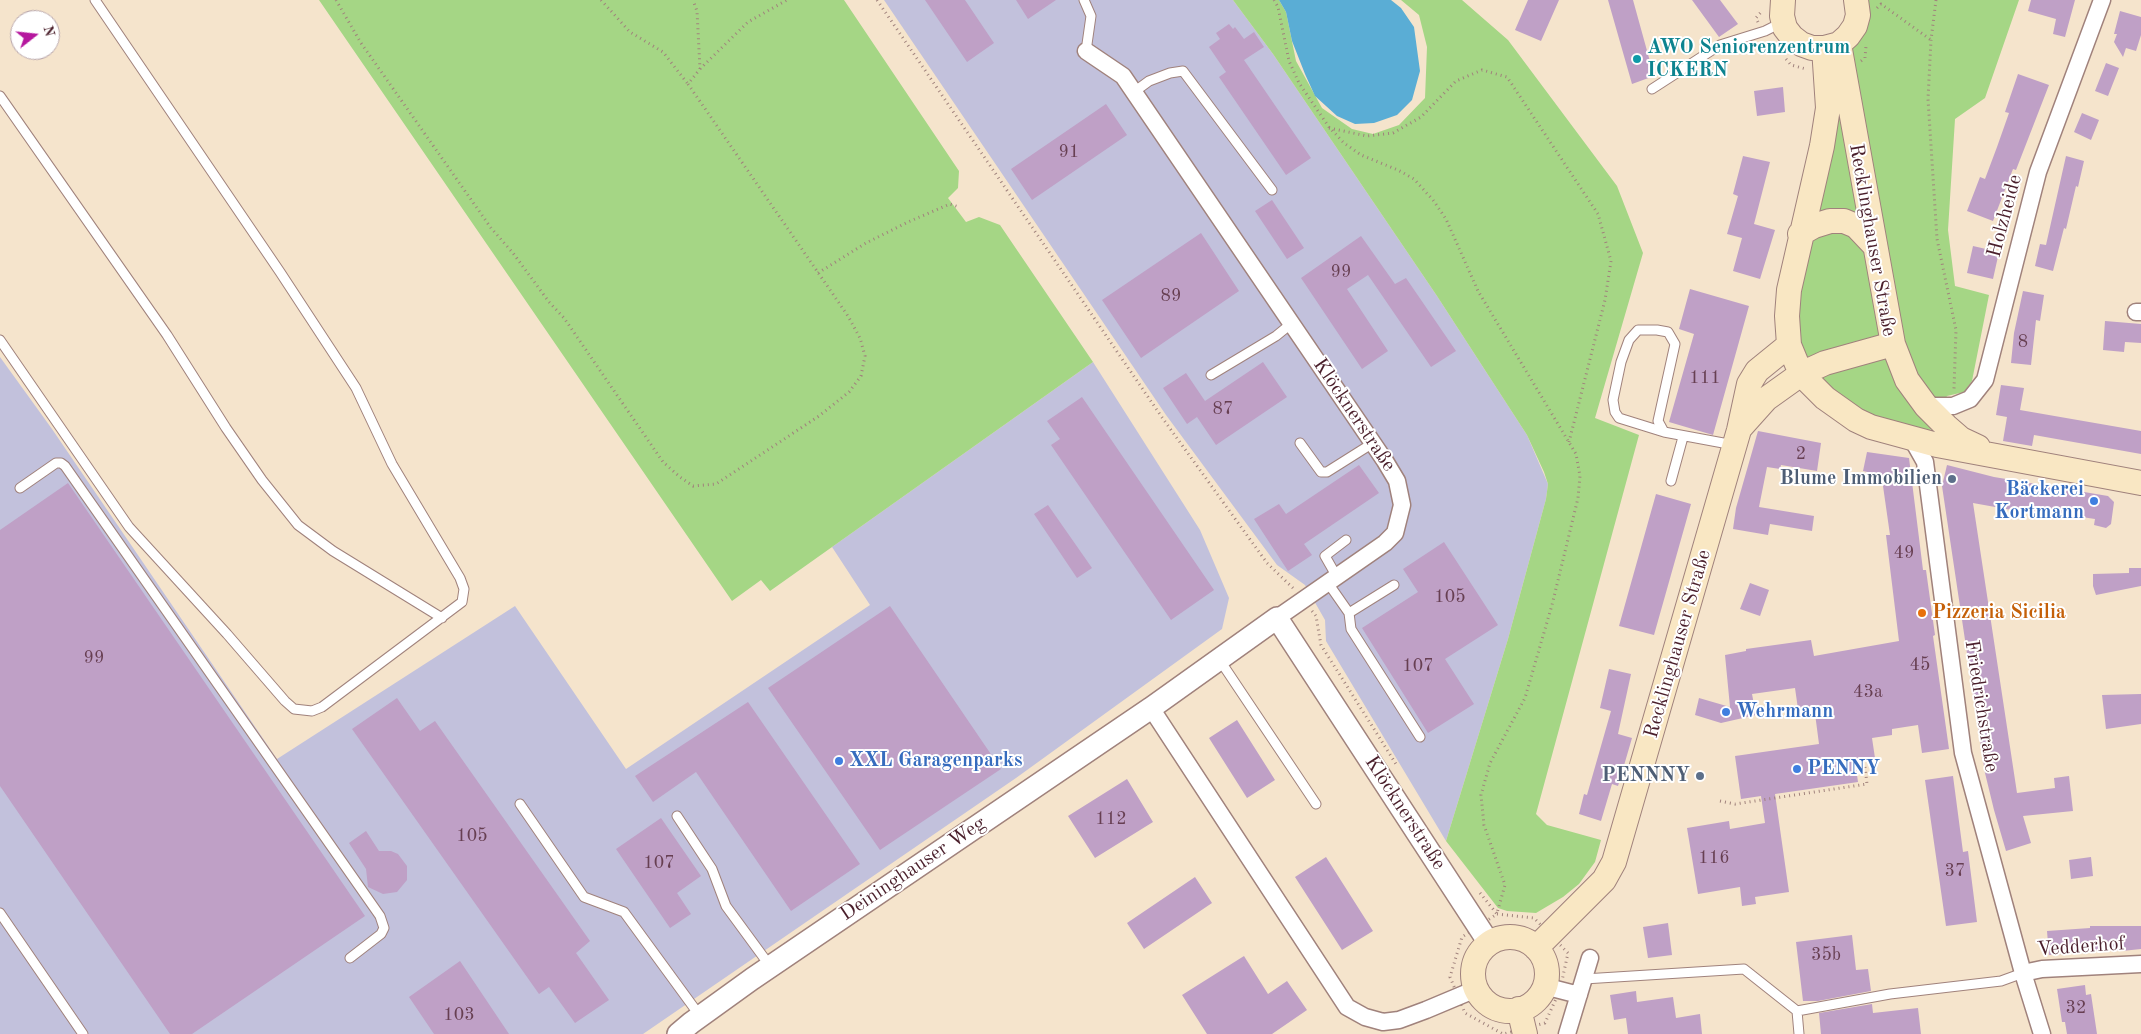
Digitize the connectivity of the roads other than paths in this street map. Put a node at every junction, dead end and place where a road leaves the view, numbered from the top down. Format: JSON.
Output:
{"nodes":[{"id":1,"x":94,"y":0,"type":"edge"},
{"id":2,"x":1084,"y":0,"type":"edge"},
{"id":3,"x":1856,"y":0,"type":"edge"},
{"id":4,"x":2102,"y":0,"type":"edge"},
{"id":5,"x":1783,"y":11,"type":"edge"},
{"id":6,"x":1831,"y":46,"type":"junction"},
{"id":7,"x":1086,"y":51,"type":"joint"},
{"id":8,"x":1652,"y":89,"type":"dead end"},
{"id":9,"x":1134,"y":92,"type":"junction"},
{"id":10,"x":0,"y":96,"type":"edge"},
{"id":11,"x":1272,"y":190,"type":"dead end"},
{"id":12,"x":1800,"y":234,"type":"junction"},
{"id":13,"x":1875,"y":246,"type":"junction"},
{"id":14,"x":1292,"y":324,"type":"junction"},
{"id":15,"x":0,"y":340,"type":"edge"},
{"id":16,"x":1789,"y":344,"type":"junction"},
{"id":17,"x":1893,"y":344,"type":"junction"},
{"id":18,"x":1801,"y":374,"type":"junction"},
{"id":19,"x":1211,"y":375,"type":"dead end"},
{"id":20,"x":1926,"y":406,"type":"junction"},
{"id":21,"x":1664,"y":432,"type":"junction"},
{"id":22,"x":1683,"y":437,"type":"junction"},
{"id":23,"x":1737,"y":437,"type":"junction"},
{"id":24,"x":1912,"y":439,"type":"junction"},
{"id":25,"x":1300,"y":443,"type":"dead end"},
{"id":26,"x":1373,"y":443,"type":"junction"},
{"id":27,"x":1997,"y":457,"type":"junction"},
{"id":28,"x":1671,"y":480,"type":"dead end"},
{"id":29,"x":2141,"y":483,"type":"edge"},
{"id":30,"x":20,"y":488,"type":"dead end"},
{"id":31,"x":1346,"y":540,"type":"dead end"},
{"id":32,"x":1332,"y":580,"type":"junction"},
{"id":33,"x":1394,"y":585,"type":"dead end"},
{"id":34,"x":1349,"y":613,"type":"junction"},
{"id":35,"x":442,"y":618,"type":"junction"},
{"id":36,"x":1277,"y":618,"type":"junction"},
{"id":37,"x":1219,"y":659,"type":"junction"},
{"id":38,"x":1151,"y":708,"type":"junction"},
{"id":39,"x":1420,"y":737,"type":"dead end"},
{"id":40,"x":520,"y":804,"type":"dead end"},
{"id":41,"x":1316,"y":804,"type":"dead end"},
{"id":42,"x":677,"y":816,"type":"dead end"},
{"id":43,"x":0,"y":913,"type":"edge"},
{"id":44,"x":1484,"y":934,"type":"junction"},
{"id":45,"x":1543,"y":941,"type":"junction"},
{"id":46,"x":350,"y":958,"type":"dead end"},
{"id":47,"x":1590,"y":958,"type":"dead end"},
{"id":48,"x":2141,"y":964,"type":"edge"},
{"id":49,"x":770,"y":966,"type":"junction"},
{"id":50,"x":2023,"y":972,"type":"junction"},
{"id":51,"x":1581,"y":987,"type":"junction"},
{"id":52,"x":1552,"y":988,"type":"junction"},
{"id":53,"x":1467,"y":993,"type":"junction"},
{"id":54,"x":1797,"y":1011,"type":"junction"},
{"id":55,"x":1523,"y":1024,"type":"edge"},
{"id":56,"x":692,"y":1027,"type":"edge"},
{"id":57,"x":83,"y":1034,"type":"edge"},
{"id":58,"x":1567,"y":1034,"type":"edge"},
{"id":59,"x":1799,"y":1034,"type":"edge"},
{"id":60,"x":2042,"y":1034,"type":"edge"}],
"edges":[{"from":1,"to":35,"type":"lane"},
{"from":2,"to":7,"type":"lane"},
{"from":3,"to":6,"type":"main road"},
{"from":4,"to":20,"type":"street","name":"Holzheide"},
{"from":5,"to":6,"type":"main road"},
{"from":5,"to":8,"type":"lane"},
{"from":6,"to":12,"type":"main road","name":"Recklinghauser Straße"},
{"from":6,"to":13,"type":"main road","name":"Recklinghauser Straße"},
{"from":7,"to":9,"type":"street","name":"Klöcknerstraße"},
{"from":9,"to":11,"type":"lane"},
{"from":9,"to":14,"type":"street","name":"Klöcknerstraße"},
{"from":10,"to":35,"type":"lane"},
{"from":12,"to":13,"type":"main road"},
{"from":12,"to":16,"type":"main road","name":"Recklinghauser Straße"},
{"from":13,"to":17,"type":"main road","name":"Recklinghauser Straße"},
{"from":14,"to":19,"type":"lane"},
{"from":14,"to":26,"type":"street","name":"Klöcknerstraße"},
{"from":15,"to":35,"type":"lane"},
{"from":16,"to":18,"type":"main road","name":"Recklinghauser Straße"},
{"from":16,"to":23,"type":"main road","name":"Recklinghauser Straße"},
{"from":17,"to":18,"type":"main road","name":"Recklinghauser Straße"},
{"from":17,"to":20,"type":"main road"},
{"from":18,"to":23,"type":"main road","name":"Recklinghauser Straße"},
{"from":18,"to":24,"type":"main road"},
{"from":20,"to":27,"type":"main road"},
{"from":21,"to":21,"type":"lane"},
{"from":21,"to":22,"type":"lane"},
{"from":22,"to":23,"type":"lane"},
{"from":22,"to":28,"type":"lane"},
{"from":23,"to":45,"type":"main road","name":"Recklinghauser Straße"},
{"from":24,"to":27,"type":"main road"},
{"from":24,"to":50,"type":"street","name":"Friedrichstraße"},
{"from":25,"to":26,"type":"lane"},
{"from":26,"to":32,"type":"street","name":"Klöcknerstraße"},
{"from":27,"to":29,"type":"main road"},
{"from":30,"to":46,"type":"lane"},
{"from":31,"to":32,"type":"lane"},
{"from":32,"to":34,"type":"lane"},
{"from":32,"to":36,"type":"street","name":"Klöcknerstraße"},
{"from":33,"to":34,"type":"lane"},
{"from":34,"to":39,"type":"lane"},
{"from":36,"to":37,"type":"street","name":"Deininghauser Weg"},
{"from":36,"to":44,"type":"street","name":"Klöcknerstraße"},
{"from":37,"to":38,"type":"street","name":"Deininghauser Weg"},
{"from":37,"to":41,"type":"lane"},
{"from":38,"to":49,"type":"street","name":"Deininghauser Weg"},
{"from":38,"to":53,"type":"street"},
{"from":40,"to":56,"type":"lane"},
{"from":42,"to":49,"type":"lane"},
{"from":43,"to":57,"type":"lane"},
{"from":44,"to":45,"type":"main road"},
{"from":44,"to":53,"type":"main road"},
{"from":45,"to":52,"type":"main road"},
{"from":47,"to":51,"type":"street"},
{"from":48,"to":50,"type":"street","name":"Vedderhof"},
{"from":49,"to":56,"type":"street","name":"Deininghauser Weg"},
{"from":50,"to":54,"type":"lane"},
{"from":50,"to":60,"type":"street","name":"Friedrichstraße"},
{"from":51,"to":52,"type":"street"},
{"from":51,"to":54,"type":"lane"},
{"from":51,"to":58,"type":"street"},
{"from":52,"to":55,"type":"main road"},
{"from":53,"to":55,"type":"main road"},
{"from":54,"to":59,"type":"lane"}]}
